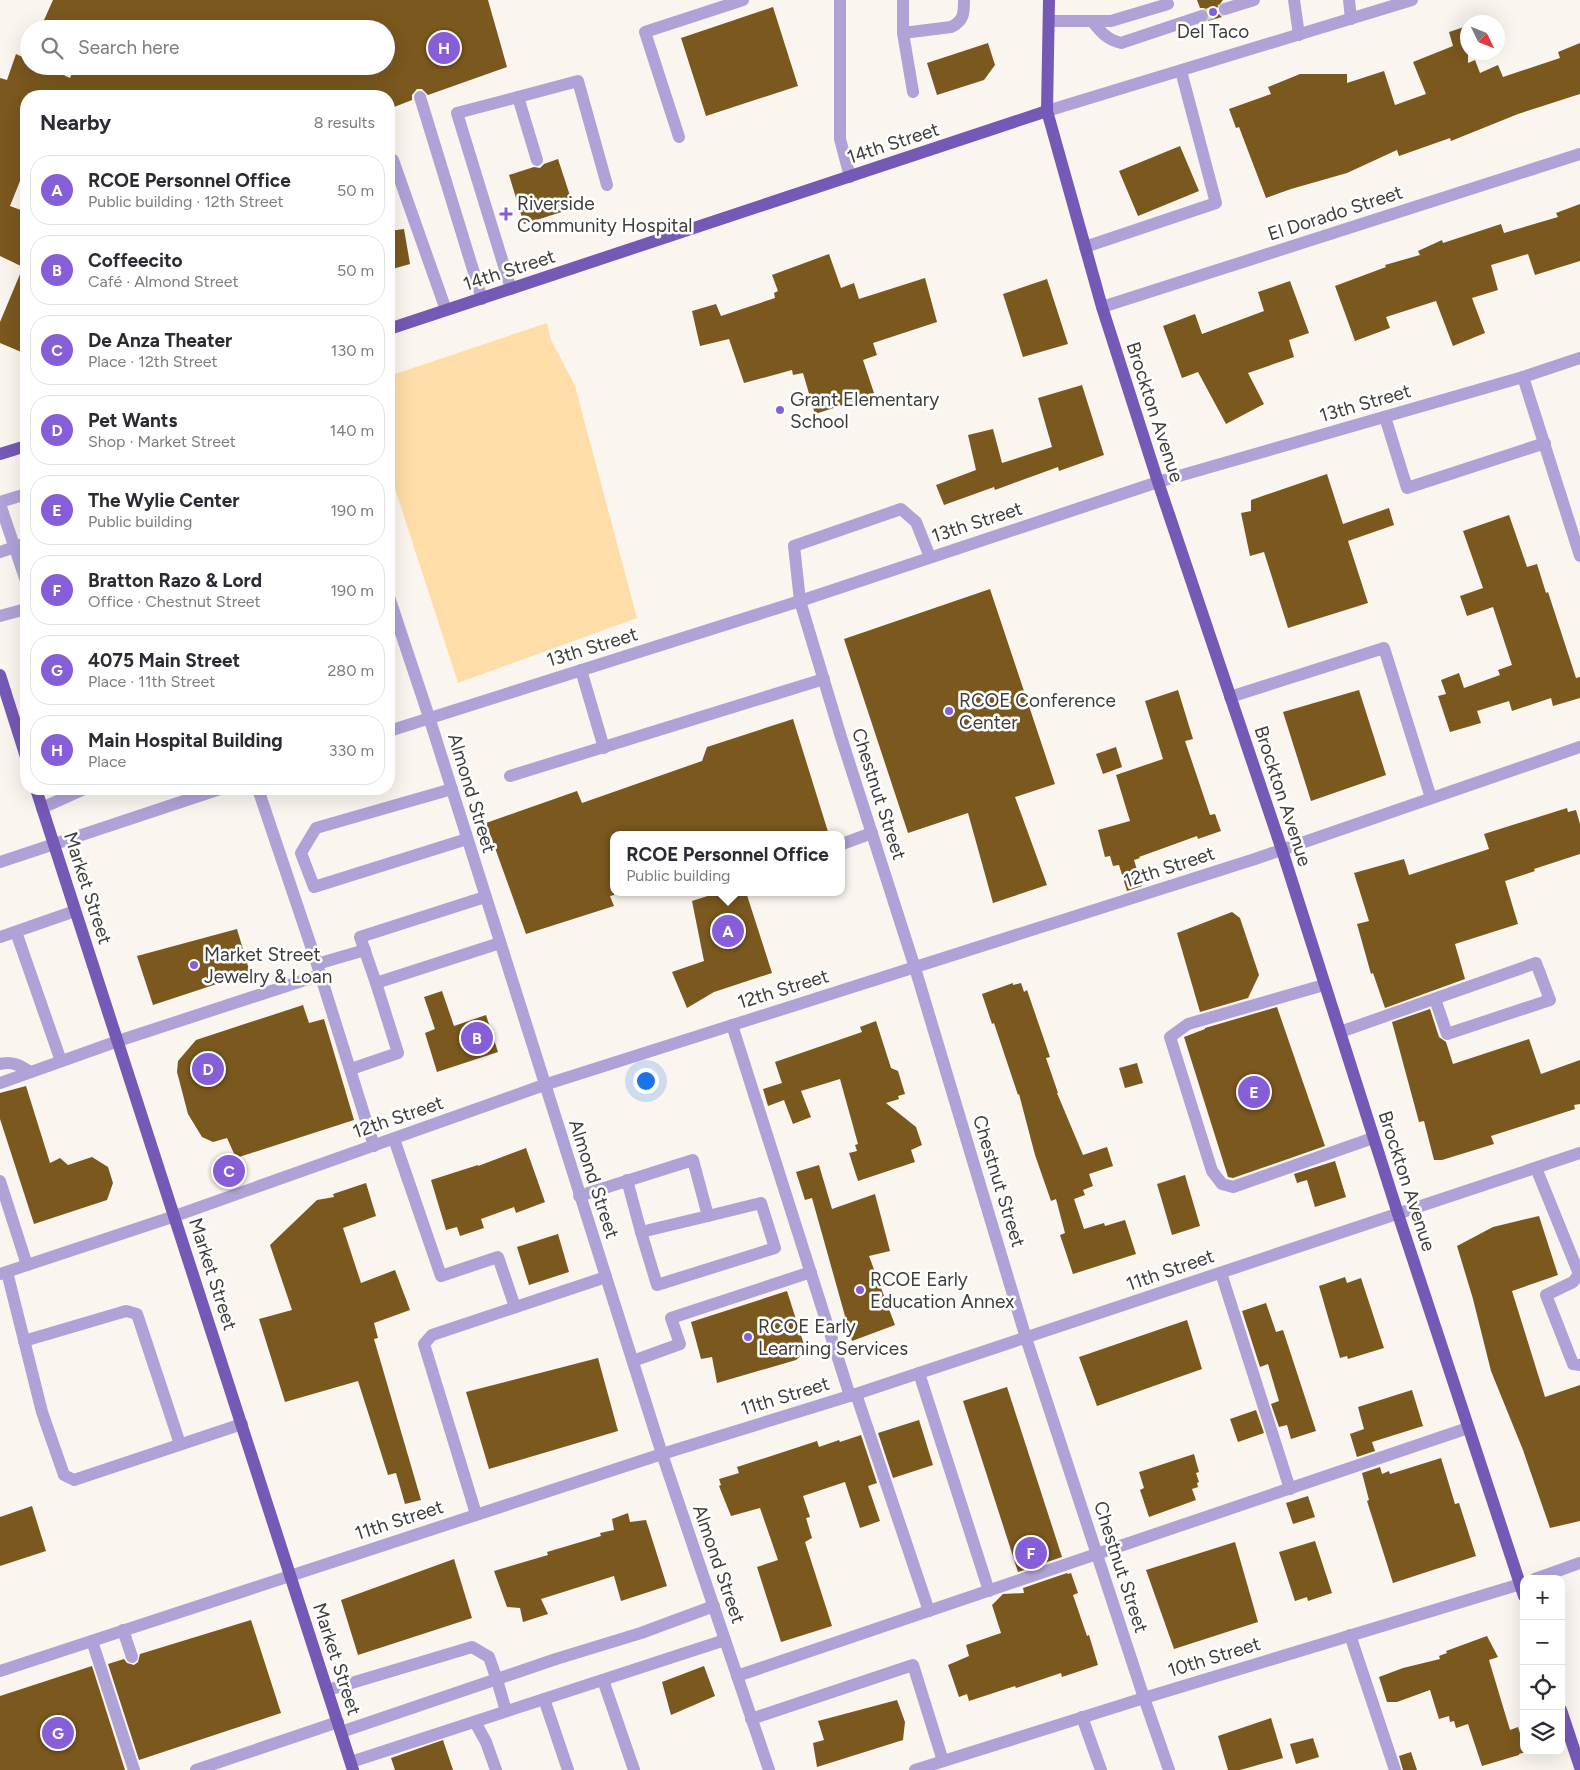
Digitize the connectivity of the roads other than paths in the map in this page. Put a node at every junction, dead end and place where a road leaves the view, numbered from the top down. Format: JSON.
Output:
{"nodes":[{"id":1,"x":743,"y":0,"type":"edge"},
{"id":2,"x":840,"y":0,"type":"edge"},
{"id":3,"x":903,"y":0,"type":"edge"},
{"id":4,"x":964,"y":0,"type":"edge"},
{"id":5,"x":1049,"y":0,"type":"edge"},
{"id":6,"x":1254,"y":0,"type":"edge"},
{"id":7,"x":1294,"y":0,"type":"edge"},
{"id":8,"x":1349,"y":0,"type":"edge"},
{"id":9,"x":1412,"y":0,"type":"edge"},
{"id":10,"x":1168,"y":4,"type":"dead end"},
{"id":11,"x":1225,"y":9,"type":"tunnel mouth"},
{"id":12,"x":1202,"y":16,"type":"tunnel mouth"},
{"id":13,"x":1351,"y":18,"type":"junction"},
{"id":14,"x":1049,"y":21,"type":"junction"},
{"id":15,"x":1092,"y":21,"type":"junction"},
{"id":16,"x":903,"y":33,"type":"junction"},
{"id":17,"x":1299,"y":35,"type":"junction"},
{"id":18,"x":1181,"y":71,"type":"junction"},
{"id":19,"x":913,"y":92,"type":"dead end"},
{"id":20,"x":420,"y":97,"type":"dead end"},
{"id":21,"x":518,"y":98,"type":"junction"},
{"id":22,"x":1047,"y":111,"type":"junction"},
{"id":23,"x":679,"y":137,"type":"dead end"},
{"id":24,"x":1580,"y":154,"type":"edge"},
{"id":25,"x":537,"y":160,"type":"dead end"},
{"id":26,"x":395,"y":168,"type":"edge"},
{"id":27,"x":850,"y":177,"type":"junction"},
{"id":28,"x":607,"y":185,"type":"dead end"},
{"id":29,"x":1085,"y":247,"type":"junction"},
{"id":30,"x":511,"y":289,"type":"junction"},
{"id":31,"x":482,"y":299,"type":"junction"},
{"id":32,"x":1102,"y":307,"type":"junction"},
{"id":33,"x":446,"y":310,"type":"junction"},
{"id":34,"x":395,"y":327,"type":"edge"},
{"id":35,"x":1580,"y":358,"type":"edge"},
{"id":36,"x":1523,"y":377,"type":"junction"},
{"id":37,"x":1385,"y":417,"type":"junction"},
{"id":38,"x":1545,"y":443,"type":"junction"},
{"id":39,"x":20,"y":448,"type":"edge"},
{"id":40,"x":0,"y":454,"type":"edge"},
{"id":41,"x":1158,"y":482,"type":"junction"},
{"id":42,"x":20,"y":496,"type":"edge"},
{"id":43,"x":0,"y":503,"type":"edge"},
{"id":44,"x":20,"y":545,"type":"edge"},
{"id":45,"x":0,"y":552,"type":"edge"},
{"id":46,"x":1580,"y":556,"type":"edge"},
{"id":47,"x":930,"y":557,"type":"junction"},
{"id":48,"x":800,"y":601,"type":"junction"},
{"id":49,"x":20,"y":611,"type":"edge"},
{"id":50,"x":395,"y":615,"type":"edge"},
{"id":51,"x":0,"y":616,"type":"edge"},
{"id":52,"x":581,"y":670,"type":"junction"},
{"id":53,"x":0,"y":674,"type":"edge"},
{"id":54,"x":824,"y":679,"type":"junction"},
{"id":55,"x":1230,"y":697,"type":"junction"},
{"id":56,"x":429,"y":717,"type":"junction"},
{"id":57,"x":395,"y":729,"type":"edge"},
{"id":58,"x":20,"y":738,"type":"edge"},
{"id":59,"x":1580,"y":747,"type":"edge"},
{"id":60,"x":604,"y":748,"type":"junction"},
{"id":61,"x":510,"y":776,"type":"dead end"},
{"id":62,"x":452,"y":790,"type":"junction"},
{"id":63,"x":38,"y":795,"type":"edge"},
{"id":64,"x":71,"y":795,"type":"edge"},
{"id":65,"x":202,"y":795,"type":"edge"},
{"id":66,"x":260,"y":795,"type":"edge"},
{"id":67,"x":1431,"y":798,"type":"junction"},
{"id":68,"x":42,"y":808,"type":"junction"},
{"id":69,"x":872,"y":833,"type":"junction"},
{"id":70,"x":467,"y":839,"type":"junction"},
{"id":71,"x":845,"y":843,"type":"edge"},
{"id":72,"x":54,"y":845,"type":"junction"},
{"id":73,"x":1282,"y":850,"type":"junction"},
{"id":74,"x":0,"y":862,"type":"edge"},
{"id":75,"x":485,"y":897,"type":"junction"},
{"id":76,"x":76,"y":911,"type":"junction"},
{"id":77,"x":16,"y":932,"type":"junction"},
{"id":78,"x":0,"y":937,"type":"edge"},
{"id":79,"x":500,"y":943,"type":"junction"},
{"id":80,"x":365,"y":950,"type":"junction"},
{"id":81,"x":915,"y":968,"type":"junction"},
{"id":82,"x":319,"y":969,"type":"junction"},
{"id":83,"x":380,"y":982,"type":"junction"},
{"id":84,"x":1324,"y":985,"type":"junction"},
{"id":85,"x":1435,"y":999,"type":"junction"},
{"id":86,"x":732,"y":1025,"type":"junction"},
{"id":87,"x":1340,"y":1032,"type":"junction"},
{"id":88,"x":118,"y":1041,"type":"junction"},
{"id":89,"x":61,"y":1061,"type":"junction"},
{"id":90,"x":0,"y":1064,"type":"edge"},
{"id":91,"x":351,"y":1069,"type":"junction"},
{"id":92,"x":30,"y":1072,"type":"junction"},
{"id":93,"x":0,"y":1083,"type":"edge"},
{"id":94,"x":544,"y":1085,"type":"junction"},
{"id":95,"x":1374,"y":1138,"type":"junction"},
{"id":96,"x":394,"y":1139,"type":"junction"},
{"id":97,"x":374,"y":1146,"type":"junction"},
{"id":98,"x":1580,"y":1154,"type":"edge"},
{"id":99,"x":1536,"y":1168,"type":"junction"},
{"id":100,"x":627,"y":1180,"type":"junction"},
{"id":101,"x":0,"y":1181,"type":"edge"},
{"id":102,"x":580,"y":1196,"type":"junction"},
{"id":103,"x":1398,"y":1214,"type":"junction"},
{"id":104,"x":175,"y":1216,"type":"junction"},
{"id":105,"x":708,"y":1216,"type":"junction"},
{"id":106,"x":641,"y":1232,"type":"junction"},
{"id":107,"x":27,"y":1265,"type":"junction"},
{"id":108,"x":811,"y":1272,"type":"junction"},
{"id":109,"x":3,"y":1273,"type":"edge"},
{"id":110,"x":1222,"y":1273,"type":"junction"},
{"id":111,"x":606,"y":1277,"type":"junction"},
{"id":112,"x":515,"y":1307,"type":"junction"},
{"id":113,"x":1026,"y":1338,"type":"junction"},
{"id":114,"x":24,"y":1341,"type":"junction"},
{"id":115,"x":632,"y":1361,"type":"junction"},
{"id":116,"x":1580,"y":1365,"type":"edge"},
{"id":117,"x":920,"y":1373,"type":"junction"},
{"id":118,"x":853,"y":1395,"type":"junction"},
{"id":119,"x":242,"y":1424,"type":"junction"},
{"id":120,"x":1468,"y":1428,"type":"junction"},
{"id":121,"x":180,"y":1444,"type":"junction"},
{"id":122,"x":662,"y":1454,"type":"junction"},
{"id":123,"x":1290,"y":1489,"type":"junction"},
{"id":124,"x":476,"y":1514,"type":"junction"},
{"id":125,"x":1097,"y":1554,"type":"junction"},
{"id":126,"x":1580,"y":1563,"type":"edge"},
{"id":127,"x":290,"y":1575,"type":"junction"},
{"id":128,"x":1546,"y":1575,"type":"edge"},
{"id":129,"x":1520,"y":1582,"type":"edge"},
{"id":130,"x":1520,"y":1589,"type":"edge"},
{"id":131,"x":989,"y":1591,"type":"junction"},
{"id":132,"x":714,"y":1606,"type":"junction"},
{"id":133,"x":929,"y":1611,"type":"junction"},
{"id":134,"x":123,"y":1630,"type":"junction"},
{"id":135,"x":1350,"y":1635,"type":"junction"},
{"id":136,"x":92,"y":1640,"type":"junction"},
{"id":137,"x":725,"y":1640,"type":"junction"},
{"id":138,"x":132,"y":1657,"type":"dead end"},
{"id":139,"x":0,"y":1671,"type":"edge"},
{"id":140,"x":737,"y":1676,"type":"junction"},
{"id":141,"x":497,"y":1680,"type":"junction"},
{"id":142,"x":603,"y":1680,"type":"junction"},
{"id":143,"x":328,"y":1690,"type":"junction"},
{"id":144,"x":1144,"y":1698,"type":"junction"},
{"id":145,"x":544,"y":1699,"type":"junction"},
{"id":146,"x":506,"y":1711,"type":"junction"},
{"id":147,"x":1082,"y":1718,"type":"junction"},
{"id":148,"x":751,"y":1719,"type":"junction"},
{"id":149,"x":475,"y":1722,"type":"junction"},
{"id":150,"x":1565,"y":1722,"type":"edge"},
{"id":151,"x":339,"y":1727,"type":"junction"},
{"id":152,"x":943,"y":1761,"type":"junction"},
{"id":153,"x":352,"y":1766,"type":"edge"},
{"id":154,"x":1580,"y":1767,"type":"edge"},
{"id":155,"x":134,"y":1770,"type":"edge"},
{"id":156,"x":196,"y":1770,"type":"edge"},
{"id":157,"x":496,"y":1770,"type":"edge"},
{"id":158,"x":568,"y":1770,"type":"edge"},
{"id":159,"x":634,"y":1770,"type":"edge"},
{"id":160,"x":769,"y":1770,"type":"edge"},
{"id":161,"x":915,"y":1770,"type":"edge"},
{"id":162,"x":1101,"y":1770,"type":"edge"},
{"id":163,"x":1169,"y":1770,"type":"edge"},
{"id":164,"x":1395,"y":1770,"type":"edge"}],
"edges":[{"from":1,"to":23,"type":"street"},
{"from":2,"to":27,"type":"street"},
{"from":3,"to":16,"type":"street"},
{"from":4,"to":16,"type":"street"},
{"from":5,"to":14,"type":"main road","name":"Brockton Avenue"},
{"from":6,"to":11,"type":"street"},
{"from":7,"to":17,"type":"street"},
{"from":8,"to":13,"type":"street"},
{"from":9,"to":13,"type":"street","name":"14th Street"},
{"from":10,"to":15,"type":"street"},
{"from":12,"to":15,"type":"street"},
{"from":13,"to":17,"type":"street","name":"14th Street"},
{"from":14,"to":15,"type":"street"},
{"from":14,"to":22,"type":"main road","name":"Brockton Avenue"},
{"from":16,"to":19,"type":"street"},
{"from":17,"to":18,"type":"street","name":"14th Street"},
{"from":18,"to":22,"type":"street","name":"14th Street"},
{"from":18,"to":29,"type":"street"},
{"from":20,"to":31,"type":"street"},
{"from":21,"to":25,"type":"street"},
{"from":21,"to":28,"type":"street"},
{"from":21,"to":30,"type":"street"},
{"from":22,"to":27,"type":"main road","name":"14th Street"},
{"from":22,"to":29,"type":"main road","name":"Brockton Avenue"},
{"from":24,"to":32,"type":"street","name":"El Dorado Street"},
{"from":26,"to":33,"type":"street"},
{"from":27,"to":30,"type":"main road","name":"14th Street"},
{"from":29,"to":32,"type":"main road","name":"Brockton Avenue"},
{"from":30,"to":31,"type":"main road","name":"14th Street"},
{"from":31,"to":33,"type":"main road","name":"14th Street"},
{"from":32,"to":41,"type":"main road","name":"Brockton Avenue"},
{"from":33,"to":34,"type":"main road","name":"14th Street"},
{"from":35,"to":36,"type":"street","name":"13th Street"},
{"from":36,"to":37,"type":"street","name":"13th Street"},
{"from":36,"to":38,"type":"street"},
{"from":37,"to":38,"type":"street"},
{"from":37,"to":41,"type":"street","name":"13th Street"},
{"from":38,"to":46,"type":"street"},
{"from":39,"to":40,"type":"main road"},
{"from":41,"to":47,"type":"street","name":"13th Street"},
{"from":41,"to":55,"type":"main road","name":"Brockton Avenue"},
{"from":42,"to":43,"type":"street"},
{"from":43,"to":44,"type":"street"},
{"from":44,"to":45,"type":"street"},
{"from":47,"to":48,"type":"street","name":"13th Street"},
{"from":47,"to":48,"type":"street","name":"Chestnut Street"},
{"from":48,"to":52,"type":"street","name":"13th Street"},
{"from":48,"to":54,"type":"street","name":"Chestnut Street"},
{"from":49,"to":51,"type":"street"},
{"from":50,"to":56,"type":"street","name":"Almond Street"},
{"from":52,"to":56,"type":"street","name":"13th Street"},
{"from":52,"to":60,"type":"street"},
{"from":53,"to":58,"type":"main road"},
{"from":54,"to":60,"type":"street"},
{"from":54,"to":69,"type":"street","name":"Chestnut Street"},
{"from":55,"to":67,"type":"street"},
{"from":55,"to":73,"type":"main road","name":"Brockton Avenue"},
{"from":56,"to":57,"type":"street","name":"13th Street"},
{"from":56,"to":62,"type":"street","name":"Almond Street"},
{"from":59,"to":67,"type":"street","name":"12th Street"},
{"from":60,"to":61,"type":"street"},
{"from":62,"to":70,"type":"street","name":"Almond Street"},
{"from":62,"to":70,"type":"street"},
{"from":63,"to":68,"type":"main road","name":"Market Street"},
{"from":64,"to":68,"type":"street"},
{"from":65,"to":72,"type":"street"},
{"from":66,"to":82,"type":"street"},
{"from":67,"to":73,"type":"street","name":"12th Street"},
{"from":68,"to":72,"type":"main road","name":"Market Street"},
{"from":69,"to":71,"type":"street"},
{"from":69,"to":81,"type":"street","name":"Chestnut Street"},
{"from":70,"to":75,"type":"street","name":"Almond Street"},
{"from":72,"to":74,"type":"street"},
{"from":72,"to":76,"type":"main road","name":"Market Street"},
{"from":73,"to":81,"type":"street","name":"12th Street"},
{"from":73,"to":84,"type":"main road","name":"Brockton Avenue"},
{"from":75,"to":79,"type":"street","name":"Almond Street"},
{"from":75,"to":80,"type":"street"},
{"from":76,"to":77,"type":"street"},
{"from":76,"to":88,"type":"main road","name":"Market Street"},
{"from":77,"to":78,"type":"street"},
{"from":77,"to":89,"type":"street"},
{"from":79,"to":83,"type":"street"},
{"from":79,"to":94,"type":"street","name":"Almond Street"},
{"from":80,"to":82,"type":"street"},
{"from":80,"to":83,"type":"street"},
{"from":81,"to":86,"type":"street","name":"12th Street"},
{"from":81,"to":113,"type":"street","name":"Chestnut Street"},
{"from":82,"to":88,"type":"street"},
{"from":82,"to":91,"type":"street"},
{"from":83,"to":91,"type":"street"},
{"from":84,"to":87,"type":"main road","name":"Brockton Avenue"},
{"from":84,"to":95,"type":"street"},
{"from":85,"to":85,"type":"street"},
{"from":85,"to":87,"type":"street"},
{"from":86,"to":94,"type":"street","name":"12th Street"},
{"from":86,"to":108,"type":"street"},
{"from":87,"to":95,"type":"main road","name":"Brockton Avenue"},
{"from":88,"to":89,"type":"street"},
{"from":88,"to":104,"type":"main road","name":"Market Street"},
{"from":89,"to":92,"type":"street"},
{"from":90,"to":92,"type":"street"},
{"from":91,"to":97,"type":"street"},
{"from":92,"to":93,"type":"street"},
{"from":94,"to":96,"type":"street","name":"12th Street"},
{"from":94,"to":102,"type":"street","name":"Almond Street"},
{"from":95,"to":103,"type":"main road","name":"Brockton Avenue"},
{"from":96,"to":97,"type":"street","name":"12th Street"},
{"from":96,"to":112,"type":"street"},
{"from":97,"to":104,"type":"street","name":"12th Street"},
{"from":98,"to":99,"type":"street","name":"11th Street"},
{"from":99,"to":103,"type":"street","name":"11th Street"},
{"from":99,"to":116,"type":"street"},
{"from":100,"to":102,"type":"street"},
{"from":100,"to":105,"type":"street"},
{"from":100,"to":106,"type":"street"},
{"from":101,"to":107,"type":"street"},
{"from":102,"to":111,"type":"street","name":"Almond Street"},
{"from":103,"to":110,"type":"street","name":"11th Street"},
{"from":103,"to":120,"type":"main road","name":"Brockton Avenue"},
{"from":104,"to":107,"type":"street","name":"12th Street"},
{"from":104,"to":119,"type":"main road","name":"Market Street"},
{"from":105,"to":106,"type":"street"},
{"from":105,"to":106,"type":"street"},
{"from":107,"to":109,"type":"street","name":"12th Street"},
{"from":108,"to":115,"type":"street"},
{"from":108,"to":118,"type":"street"},
{"from":109,"to":114,"type":"street"},
{"from":110,"to":113,"type":"street","name":"11th Street"},
{"from":110,"to":123,"type":"street"},
{"from":111,"to":112,"type":"street"},
{"from":111,"to":115,"type":"street","name":"Almond Street"},
{"from":112,"to":124,"type":"street"},
{"from":113,"to":117,"type":"street","name":"11th Street"},
{"from":113,"to":125,"type":"street","name":"Chestnut Street"},
{"from":114,"to":121,"type":"street"},
{"from":114,"to":121,"type":"street"},
{"from":115,"to":122,"type":"street","name":"Almond Street"},
{"from":117,"to":118,"type":"street","name":"11th Street"},
{"from":117,"to":131,"type":"street"},
{"from":118,"to":122,"type":"street","name":"11th Street"},
{"from":118,"to":133,"type":"street"},
{"from":119,"to":121,"type":"street"},
{"from":119,"to":127,"type":"main road","name":"Market Street"},
{"from":120,"to":123,"type":"street"},
{"from":120,"to":129,"type":"main road","name":"Brockton Avenue"},
{"from":122,"to":124,"type":"street","name":"11th Street"},
{"from":122,"to":132,"type":"street","name":"Almond Street"},
{"from":123,"to":125,"type":"street"},
{"from":124,"to":127,"type":"street","name":"11th Street"},
{"from":125,"to":131,"type":"street"},
{"from":125,"to":144,"type":"street","name":"Chestnut Street"},
{"from":126,"to":128,"type":"street"},
{"from":127,"to":134,"type":"street","name":"11th Street"},
{"from":127,"to":143,"type":"main road","name":"Market Street"},
{"from":130,"to":135,"type":"street","name":"10th Street"},
{"from":131,"to":133,"type":"street"},
{"from":132,"to":137,"type":"street","name":"Almond Street"},
{"from":132,"to":141,"type":"street"},
{"from":133,"to":140,"type":"street"},
{"from":134,"to":136,"type":"street","name":"11th Street"},
{"from":134,"to":138,"type":"street"},
{"from":135,"to":144,"type":"street","name":"10th Street"},
{"from":135,"to":164,"type":"street"},
{"from":136,"to":139,"type":"street","name":"11th Street"},
{"from":136,"to":155,"type":"street"},
{"from":137,"to":140,"type":"street","name":"Almond Street"},
{"from":137,"to":142,"type":"street"},
{"from":140,"to":148,"type":"street","name":"Almond Street"},
{"from":141,"to":143,"type":"street"},
{"from":141,"to":146,"type":"street"},
{"from":141,"to":151,"type":"street"},
{"from":142,"to":145,"type":"street"},
{"from":142,"to":159,"type":"street"},
{"from":143,"to":151,"type":"main road","name":"Market Street"},
{"from":144,"to":147,"type":"street","name":"10th Street"},
{"from":144,"to":163,"type":"street","name":"Chestnut Street"},
{"from":145,"to":146,"type":"street"},
{"from":145,"to":158,"type":"street"},
{"from":146,"to":149,"type":"street"},
{"from":147,"to":152,"type":"street","name":"10th Street"},
{"from":147,"to":162,"type":"street"},
{"from":148,"to":152,"type":"street"},
{"from":148,"to":160,"type":"street","name":"Almond Street"},
{"from":149,"to":153,"type":"street"},
{"from":149,"to":157,"type":"street"},
{"from":150,"to":154,"type":"main road"},
{"from":151,"to":153,"type":"main road","name":"Market Street"},
{"from":151,"to":156,"type":"street"},
{"from":152,"to":161,"type":"street","name":"10th Street"}]}
